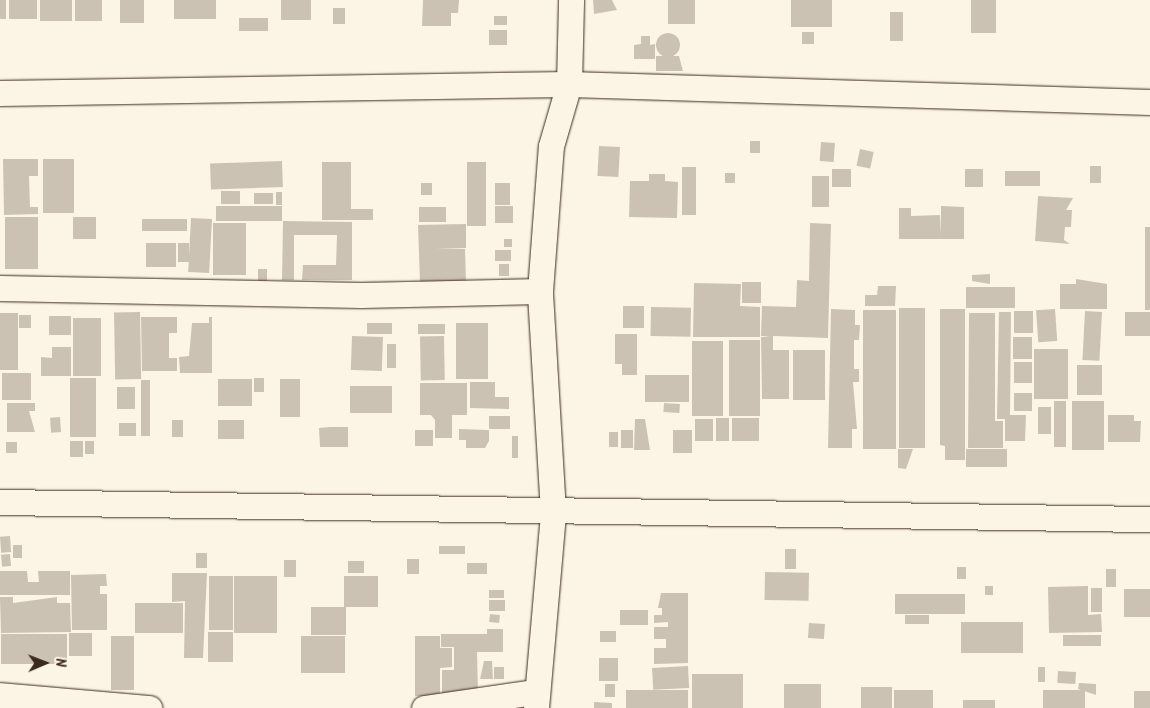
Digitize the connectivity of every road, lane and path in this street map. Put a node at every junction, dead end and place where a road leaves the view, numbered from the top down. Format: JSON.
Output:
{"nodes":[{"id":1,"x":571,"y":0,"type":"edge"},
{"id":2,"x":569,"y":84,"type":"junction"},
{"id":3,"x":0,"y":92,"type":"edge"},
{"id":4,"x":1150,"y":102,"type":"edge"},
{"id":5,"x":0,"y":288,"type":"edge"},
{"id":6,"x":540,"y":291,"type":"junction"},
{"id":7,"x":0,"y":502,"type":"edge"},
{"id":8,"x":553,"y":512,"type":"junction"},
{"id":9,"x":1150,"y":519,"type":"edge"},
{"id":10,"x":0,"y":695,"type":"edge"},
{"id":11,"x":536,"y":700,"type":"edge"},
{"id":12,"x":149,"y":708,"type":"edge"},
{"id":13,"x":424,"y":708,"type":"edge"}],
"edges":[{"from":1,"to":2,"type":"street"},
{"from":2,"to":3,"type":"street"},
{"from":2,"to":4,"type":"street"},
{"from":2,"to":6,"type":"street"},
{"from":5,"to":6,"type":"street"},
{"from":6,"to":8,"type":"street"},
{"from":7,"to":8,"type":"street"},
{"from":8,"to":9,"type":"street"},
{"from":8,"to":11,"type":"street"},
{"from":10,"to":12,"type":"street"},
{"from":11,"to":13,"type":"street"}]}
